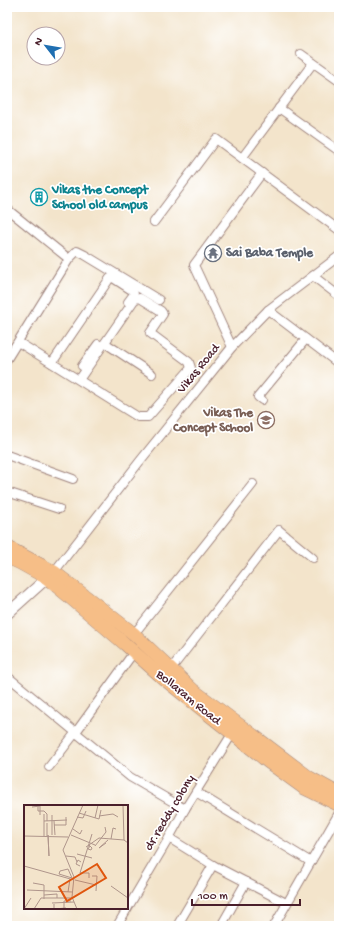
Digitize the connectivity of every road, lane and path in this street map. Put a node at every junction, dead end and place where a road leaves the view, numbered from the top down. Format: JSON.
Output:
{"nodes":[{"id":1,"x":301,"y":54,"type":"dead end"},
{"id":2,"x":313,"y":63,"type":"junction"},
{"id":3,"x":339,"y":81,"type":"edge"},
{"id":4,"x":279,"y":108,"type":"junction"},
{"id":5,"x":339,"y":151,"type":"edge"},
{"id":6,"x":242,"y":158,"type":"junction"},
{"id":7,"x":262,"y":173,"type":"junction"},
{"id":8,"x":7,"y":209,"type":"edge"},
{"id":9,"x":154,"y":222,"type":"dead end"},
{"id":10,"x":339,"y":230,"type":"edge"},
{"id":11,"x":339,"y":256,"type":"edge"},
{"id":12,"x":69,"y":259,"type":"junction"},
{"id":13,"x":313,"y":276,"type":"junction"},
{"id":14,"x":339,"y":296,"type":"edge"},
{"id":15,"x":160,"y":300,"type":"dead end"},
{"id":16,"x":268,"y":310,"type":"junction"},
{"id":17,"x":306,"y":339,"type":"junction"},
{"id":18,"x":18,"y":342,"type":"junction"},
{"id":19,"x":105,"y":343,"type":"junction"},
{"id":20,"x":232,"y":347,"type":"junction"},
{"id":21,"x":7,"y":359,"type":"edge"},
{"id":22,"x":52,"y":363,"type":"junction"},
{"id":23,"x":339,"y":364,"type":"edge"},
{"id":24,"x":82,"y":366,"type":"dead end"},
{"id":25,"x":152,"y":374,"type":"dead end"},
{"id":26,"x":79,"y":380,"type":"junction"},
{"id":27,"x":262,"y":400,"type":"dead end"},
{"id":28,"x":7,"y":455,"type":"edge"},
{"id":29,"x":73,"y":479,"type":"dead end"},
{"id":30,"x":253,"y":484,"type":"dead end"},
{"id":31,"x":7,"y":492,"type":"edge"},
{"id":32,"x":59,"y":509,"type":"dead end"},
{"id":33,"x":7,"y":547,"type":"edge"},
{"id":34,"x":7,"y":557,"type":"edge"},
{"id":35,"x":313,"y":558,"type":"dead end"},
{"id":36,"x":50,"y":575,"type":"junction"},
{"id":37,"x":7,"y":614,"type":"edge"},
{"id":38,"x":134,"y":634,"type":"junction"},
{"id":39,"x":134,"y":652,"type":"junction"},
{"id":40,"x":171,"y":669,"type":"junction"},
{"id":41,"x":7,"y":676,"type":"edge"},
{"id":42,"x":76,"y":732,"type":"junction"},
{"id":43,"x":232,"y":734,"type":"junction"},
{"id":44,"x":49,"y":767,"type":"dead end"},
{"id":45,"x":196,"y":792,"type":"junction"},
{"id":46,"x":339,"y":794,"type":"edge"},
{"id":47,"x":339,"y":806,"type":"edge"},
{"id":48,"x":185,"y":809,"type":"junction"},
{"id":49,"x":339,"y":813,"type":"edge"},
{"id":50,"x":169,"y":838,"type":"junction"},
{"id":51,"x":311,"y":862,"type":"junction"},
{"id":52,"x":213,"y":865,"type":"junction"},
{"id":53,"x":246,"y":882,"type":"junction"},
{"id":54,"x":286,"y":904,"type":"junction"},
{"id":55,"x":128,"y":907,"type":"edge"},
{"id":56,"x":127,"y":909,"type":"edge"},
{"id":57,"x":117,"y":926,"type":"edge"},
{"id":58,"x":177,"y":926,"type":"edge"},
{"id":59,"x":221,"y":926,"type":"edge"},
{"id":60,"x":274,"y":926,"type":"edge"}],
"edges":[{"from":1,"to":2,"type":"street"},
{"from":2,"to":3,"type":"street"},
{"from":2,"to":4,"type":"street"},
{"from":4,"to":5,"type":"street"},
{"from":4,"to":6,"type":"street"},
{"from":6,"to":7,"type":"street"},
{"from":6,"to":9,"type":"street"},
{"from":7,"to":10,"type":"street"},
{"from":7,"to":20,"type":"street"},
{"from":8,"to":12,"type":"street"},
{"from":11,"to":13,"type":"street","name":"Vikas Road"},
{"from":12,"to":15,"type":"street"},
{"from":12,"to":18,"type":"street"},
{"from":13,"to":14,"type":"street"},
{"from":13,"to":16,"type":"street","name":"Vikas Road"},
{"from":16,"to":17,"type":"street"},
{"from":16,"to":20,"type":"street","name":"Vikas Road"},
{"from":17,"to":23,"type":"street"},
{"from":17,"to":27,"type":"street"},
{"from":18,"to":21,"type":"street"},
{"from":18,"to":22,"type":"street"},
{"from":19,"to":25,"type":"street"},
{"from":19,"to":26,"type":"street"},
{"from":19,"to":26,"type":"street"},
{"from":20,"to":36,"type":"street","name":"Vikas Road"},
{"from":22,"to":24,"type":"street"},
{"from":22,"to":26,"type":"street"},
{"from":28,"to":29,"type":"street"},
{"from":30,"to":38,"type":"street"},
{"from":31,"to":32,"type":"street"},
{"from":33,"to":36,"type":"main road"},
{"from":34,"to":36,"type":"main road"},
{"from":35,"to":40,"type":"street"},
{"from":36,"to":37,"type":"street"},
{"from":36,"to":38,"type":"main road","name":"Bollaram Road"},
{"from":36,"to":39,"type":"main road","name":"Bollaram Road"},
{"from":38,"to":40,"type":"main road","name":"Bollaram Road"},
{"from":39,"to":42,"type":"street"},
{"from":39,"to":43,"type":"main road","name":"Bollaram Road"},
{"from":40,"to":46,"type":"main road","name":"Bollaram Road"},
{"from":41,"to":42,"type":"street"},
{"from":42,"to":44,"type":"street"},
{"from":42,"to":48,"type":"street"},
{"from":43,"to":45,"type":"street","name":"dr.reddy colony"},
{"from":43,"to":47,"type":"main road","name":"Bollaram Road"},
{"from":45,"to":48,"type":"street","name":"dr.reddy colony"},
{"from":45,"to":51,"type":"street"},
{"from":48,"to":50,"type":"street","name":"dr.reddy colony"},
{"from":49,"to":51,"type":"street"},
{"from":50,"to":52,"type":"street"},
{"from":50,"to":55,"type":"street","name":"dr.reddy colony"},
{"from":51,"to":54,"type":"street"},
{"from":52,"to":53,"type":"street"},
{"from":52,"to":58,"type":"street"},
{"from":53,"to":54,"type":"street"},
{"from":53,"to":59,"type":"street"},
{"from":54,"to":60,"type":"street"},
{"from":56,"to":57,"type":"street","name":"dr.reddy colony"}]}
